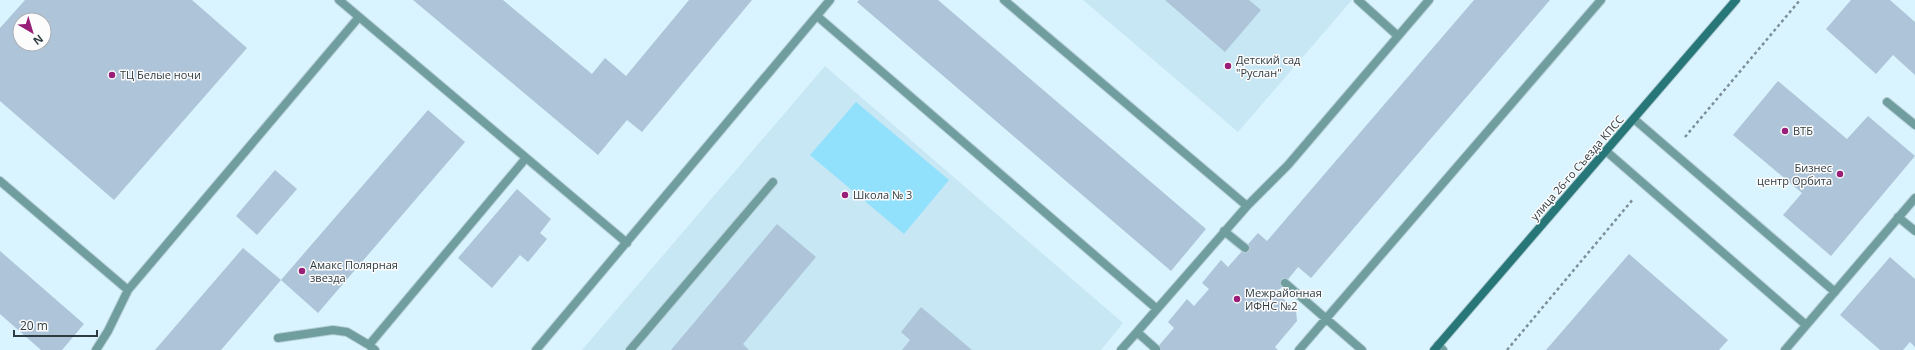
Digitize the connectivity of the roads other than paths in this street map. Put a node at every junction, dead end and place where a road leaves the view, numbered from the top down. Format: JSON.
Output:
{"nodes":[{"id":1,"x":338,"y":0,"type":"edge"},
{"id":2,"x":830,"y":0,"type":"edge"},
{"id":3,"x":1004,"y":0,"type":"edge"},
{"id":4,"x":1358,"y":0,"type":"edge"},
{"id":5,"x":1429,"y":0,"type":"edge"},
{"id":6,"x":1601,"y":0,"type":"edge"},
{"id":7,"x":1736,"y":0,"type":"edge"},
{"id":8,"x":817,"y":16,"type":"junction"},
{"id":9,"x":359,"y":17,"type":"junction"},
{"id":10,"x":1398,"y":36,"type":"junction"},
{"id":11,"x":1887,"y":102,"type":"dead end"},
{"id":12,"x":1634,"y":119,"type":"junction"},
{"id":13,"x":1915,"y":125,"type":"edge"},
{"id":14,"x":1606,"y":151,"type":"junction"},
{"id":15,"x":526,"y":158,"type":"junction"},
{"id":16,"x":0,"y":181,"type":"edge"},
{"id":17,"x":772,"y":182,"type":"dead end"},
{"id":18,"x":1915,"y":198,"type":"edge"},
{"id":19,"x":1247,"y":206,"type":"junction"},
{"id":20,"x":1898,"y":217,"type":"junction"},
{"id":21,"x":1224,"y":231,"type":"junction"},
{"id":22,"x":1915,"y":231,"type":"edge"},
{"id":23,"x":627,"y":243,"type":"junction"},
{"id":24,"x":1245,"y":248,"type":"dead end"},
{"id":25,"x":1285,"y":283,"type":"dead end"},
{"id":26,"x":128,"y":290,"type":"junction"},
{"id":27,"x":1835,"y":292,"type":"junction"},
{"id":28,"x":1157,"y":309,"type":"junction"},
{"id":29,"x":1326,"y":319,"type":"junction"},
{"id":30,"x":1806,"y":325,"type":"junction"},
{"id":31,"x":1137,"y":332,"type":"junction"},
{"id":32,"x":278,"y":338,"type":"dead end"},
{"id":33,"x":372,"y":347,"type":"edge"},
{"id":34,"x":1439,"y":348,"type":"edge"},
{"id":35,"x":1156,"y":349,"type":"dead end"},
{"id":36,"x":96,"y":350,"type":"edge"},
{"id":37,"x":536,"y":350,"type":"edge"},
{"id":38,"x":630,"y":350,"type":"edge"},
{"id":39,"x":1121,"y":350,"type":"edge"},
{"id":40,"x":1299,"y":350,"type":"edge"},
{"id":41,"x":1362,"y":350,"type":"edge"},
{"id":42,"x":1785,"y":350,"type":"edge"}],
"edges":[{"from":1,"to":9,"type":"lane"},
{"from":2,"to":8,"type":"lane"},
{"from":3,"to":19,"type":"lane"},
{"from":4,"to":10,"type":"lane"},
{"from":5,"to":10,"type":"lane"},
{"from":6,"to":29,"type":"lane"},
{"from":7,"to":12,"type":"main road","name":"улица 26-го Съезда КПСС"},
{"from":8,"to":23,"type":"lane"},
{"from":8,"to":28,"type":"lane"},
{"from":9,"to":15,"type":"lane"},
{"from":9,"to":26,"type":"lane"},
{"from":10,"to":19,"type":"lane"},
{"from":11,"to":13,"type":"lane"},
{"from":12,"to":14,"type":"main road","name":"улица 26-го Съезда КПСС"},
{"from":12,"to":27,"type":"lane"},
{"from":14,"to":30,"type":"lane"},
{"from":14,"to":34,"type":"main road","name":"улица 26-го Съезда КПСС"},
{"from":15,"to":23,"type":"lane"},
{"from":15,"to":33,"type":"lane"},
{"from":16,"to":26,"type":"lane"},
{"from":17,"to":38,"type":"lane"},
{"from":18,"to":20,"type":"lane"},
{"from":19,"to":21,"type":"lane"},
{"from":20,"to":22,"type":"lane"},
{"from":20,"to":27,"type":"lane"},
{"from":21,"to":24,"type":"lane"},
{"from":21,"to":28,"type":"lane"},
{"from":23,"to":37,"type":"lane"},
{"from":25,"to":29,"type":"lane"},
{"from":26,"to":36,"type":"lane"},
{"from":27,"to":30,"type":"lane"},
{"from":28,"to":31,"type":"lane"},
{"from":29,"to":40,"type":"lane"},
{"from":29,"to":41,"type":"lane"},
{"from":30,"to":42,"type":"lane"},
{"from":31,"to":35,"type":"lane"},
{"from":31,"to":39,"type":"lane"},
{"from":32,"to":33,"type":"lane"}]}
